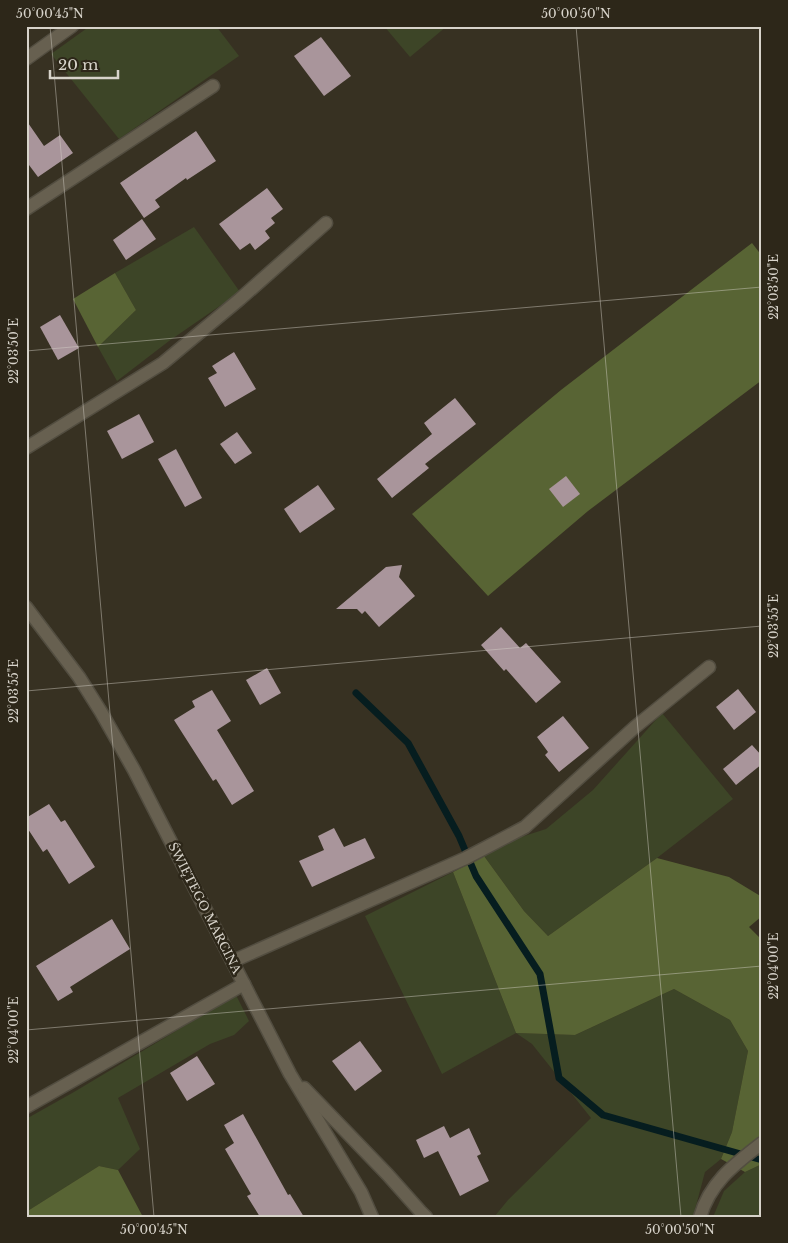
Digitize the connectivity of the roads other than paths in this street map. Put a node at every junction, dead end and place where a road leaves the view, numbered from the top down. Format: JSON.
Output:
{"nodes":[{"id":1,"x":72,"y":26,"type":"edge"},
{"id":2,"x":26,"y":59,"type":"edge"},
{"id":3,"x":213,"y":86,"type":"dead end"},
{"id":4,"x":26,"y":209,"type":"edge"},
{"id":5,"x":326,"y":223,"type":"dead end"},
{"id":6,"x":26,"y":448,"type":"edge"},
{"id":7,"x":26,"y":607,"type":"edge"},
{"id":8,"x":709,"y":667,"type":"dead end"},
{"id":9,"x":233,"y":962,"type":"junction"},
{"id":10,"x":244,"y":984,"type":"junction"},
{"id":11,"x":290,"y":1074,"type":"junction"},
{"id":12,"x":26,"y":1107,"type":"edge"},
{"id":13,"x":762,"y":1143,"type":"edge"},
{"id":14,"x":372,"y":1217,"type":"edge"},
{"id":15,"x":426,"y":1217,"type":"edge"},
{"id":16,"x":700,"y":1217,"type":"edge"}],
"edges":[{"from":1,"to":2,"type":"street"},
{"from":3,"to":4,"type":"street"},
{"from":5,"to":6,"type":"street"},
{"from":7,"to":9,"type":"street","name":"ŚWIĘTEGO MARCINA"},
{"from":8,"to":9,"type":"street"},
{"from":9,"to":10,"type":"street","name":"ŚWIĘTEGO MARCINA"},
{"from":10,"to":11,"type":"street","name":"ŚWIĘTEGO MARCINA"},
{"from":10,"to":12,"type":"street"},
{"from":11,"to":14,"type":"street","name":"ŚWIĘTEGO MARCINA"},
{"from":11,"to":15,"type":"street"},
{"from":13,"to":16,"type":"street"}]}
